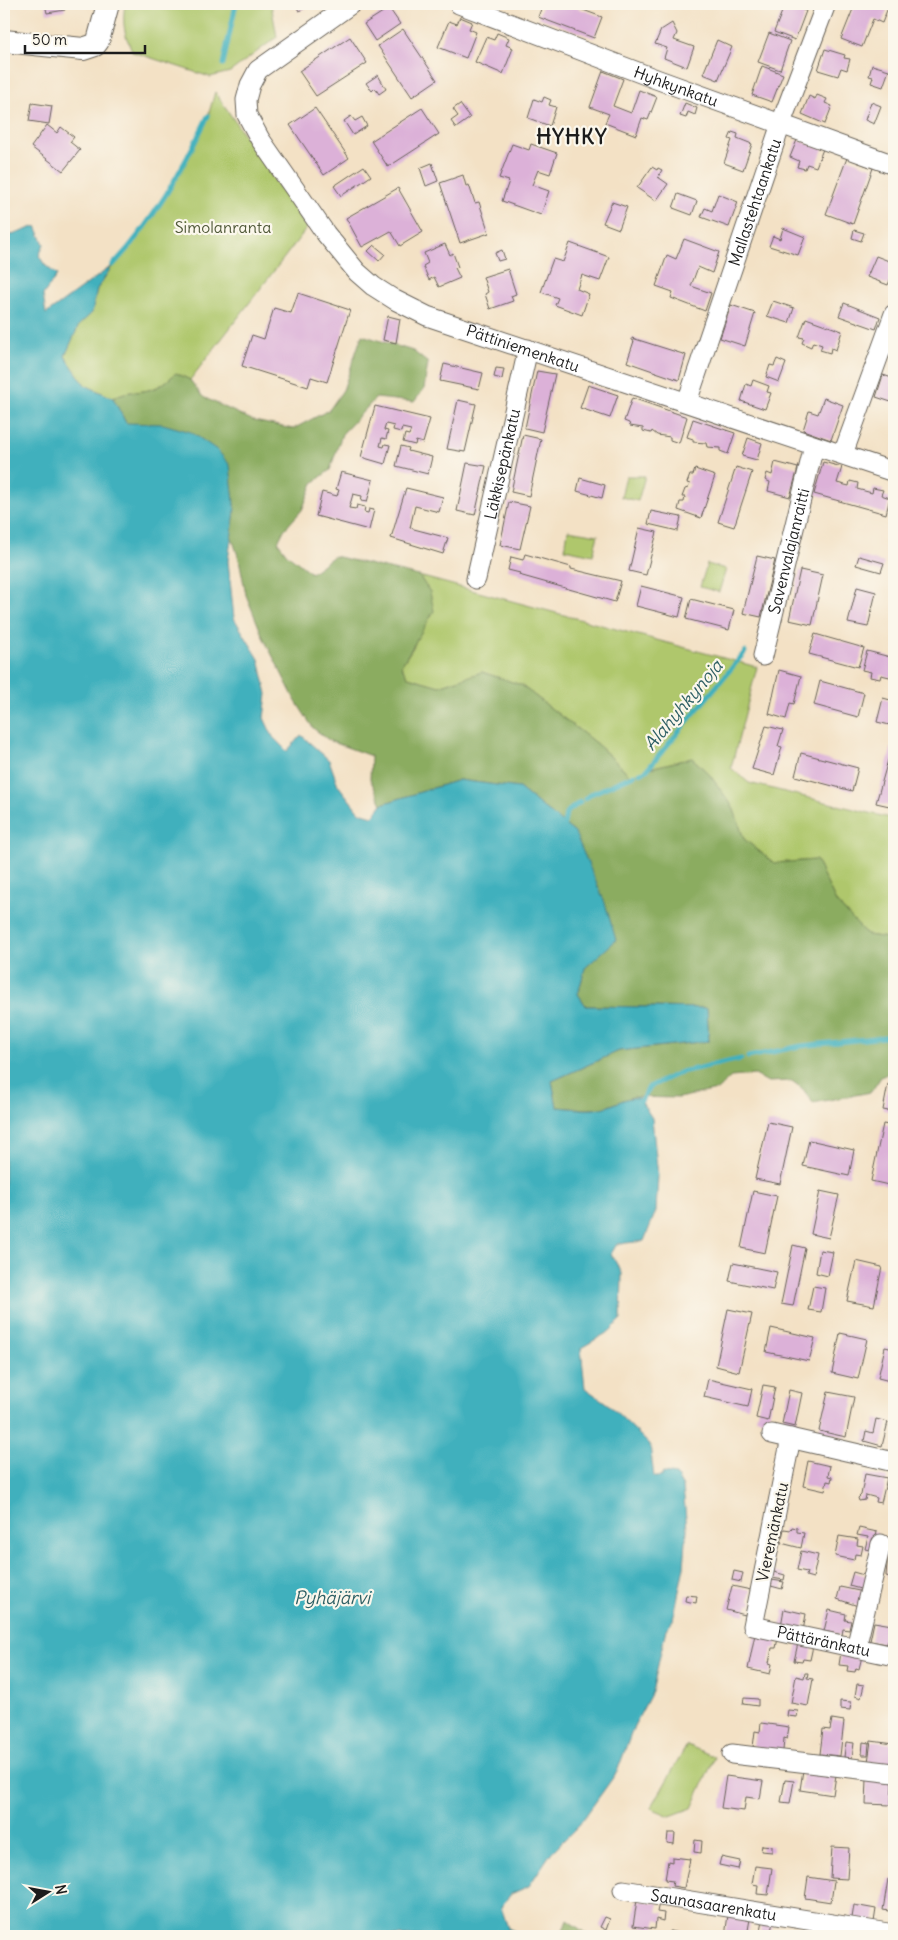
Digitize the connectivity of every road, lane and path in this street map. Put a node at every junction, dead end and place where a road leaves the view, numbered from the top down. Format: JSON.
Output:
{"nodes":[{"id":1,"x":108,"y":4,"type":"edge"},
{"id":2,"x":351,"y":4,"type":"edge"},
{"id":3,"x":460,"y":4,"type":"edge"},
{"id":4,"x":826,"y":4,"type":"edge"},
{"id":5,"x":4,"y":42,"type":"edge"},
{"id":6,"x":782,"y":124,"type":"junction"},
{"id":7,"x":894,"y":165,"type":"edge"},
{"id":8,"x":894,"y":314,"type":"edge"},
{"id":9,"x":528,"y":349,"type":"junction"},
{"id":10,"x":687,"y":402,"type":"junction"},
{"id":11,"x":814,"y":446,"type":"junction"},
{"id":12,"x":843,"y":454,"type":"junction"},
{"id":13,"x":894,"y":472,"type":"edge"},
{"id":14,"x":476,"y":579,"type":"dead end"},
{"id":15,"x":763,"y":656,"type":"dead end"},
{"id":16,"x":772,"y":1434,"type":"dead end"},
{"id":17,"x":791,"y":1438,"type":"junction"},
{"id":18,"x":894,"y":1462,"type":"edge"},
{"id":19,"x":881,"y":1544,"type":"dead end"},
{"id":20,"x":753,"y":1626,"type":"joint"},
{"id":21,"x":856,"y":1648,"type":"junction"},
{"id":22,"x":894,"y":1656,"type":"edge"},
{"id":23,"x":732,"y":1754,"type":"dead end"},
{"id":24,"x":894,"y":1773,"type":"edge"},
{"id":25,"x":623,"y":1890,"type":"dead end"},
{"id":26,"x":894,"y":1934,"type":"edge"}],
"edges":[{"from":1,"to":5,"type":"street"},
{"from":2,"to":9,"type":"street","name":"Pättiniemenkatu"},
{"from":3,"to":6,"type":"street","name":"Hyhkynkatu"},
{"from":4,"to":6,"type":"street","name":"Mallastehtaankatu"},
{"from":6,"to":7,"type":"street","name":"Hyhkynkatu"},
{"from":6,"to":10,"type":"street","name":"Mallastehtaankatu"},
{"from":8,"to":12,"type":"street"},
{"from":9,"to":10,"type":"street","name":"Pättiniemenkatu"},
{"from":9,"to":14,"type":"street","name":"Läkkisepänkatu"},
{"from":10,"to":11,"type":"street","name":"Pättiniemenkatu"},
{"from":11,"to":12,"type":"street","name":"Pättiniemenkatu"},
{"from":11,"to":15,"type":"street","name":"Savenvalajanraitti"},
{"from":12,"to":13,"type":"street","name":"Pättiniemenkatu"},
{"from":16,"to":17,"type":"street"},
{"from":17,"to":18,"type":"street"},
{"from":17,"to":20,"type":"street","name":"Vieremänkatu"},
{"from":19,"to":21,"type":"street"},
{"from":20,"to":21,"type":"street","name":"Pättäränkatu"},
{"from":21,"to":22,"type":"street","name":"Pättäränkatu"},
{"from":23,"to":24,"type":"street"},
{"from":25,"to":26,"type":"street","name":"Saunasaarenkatu"}]}
